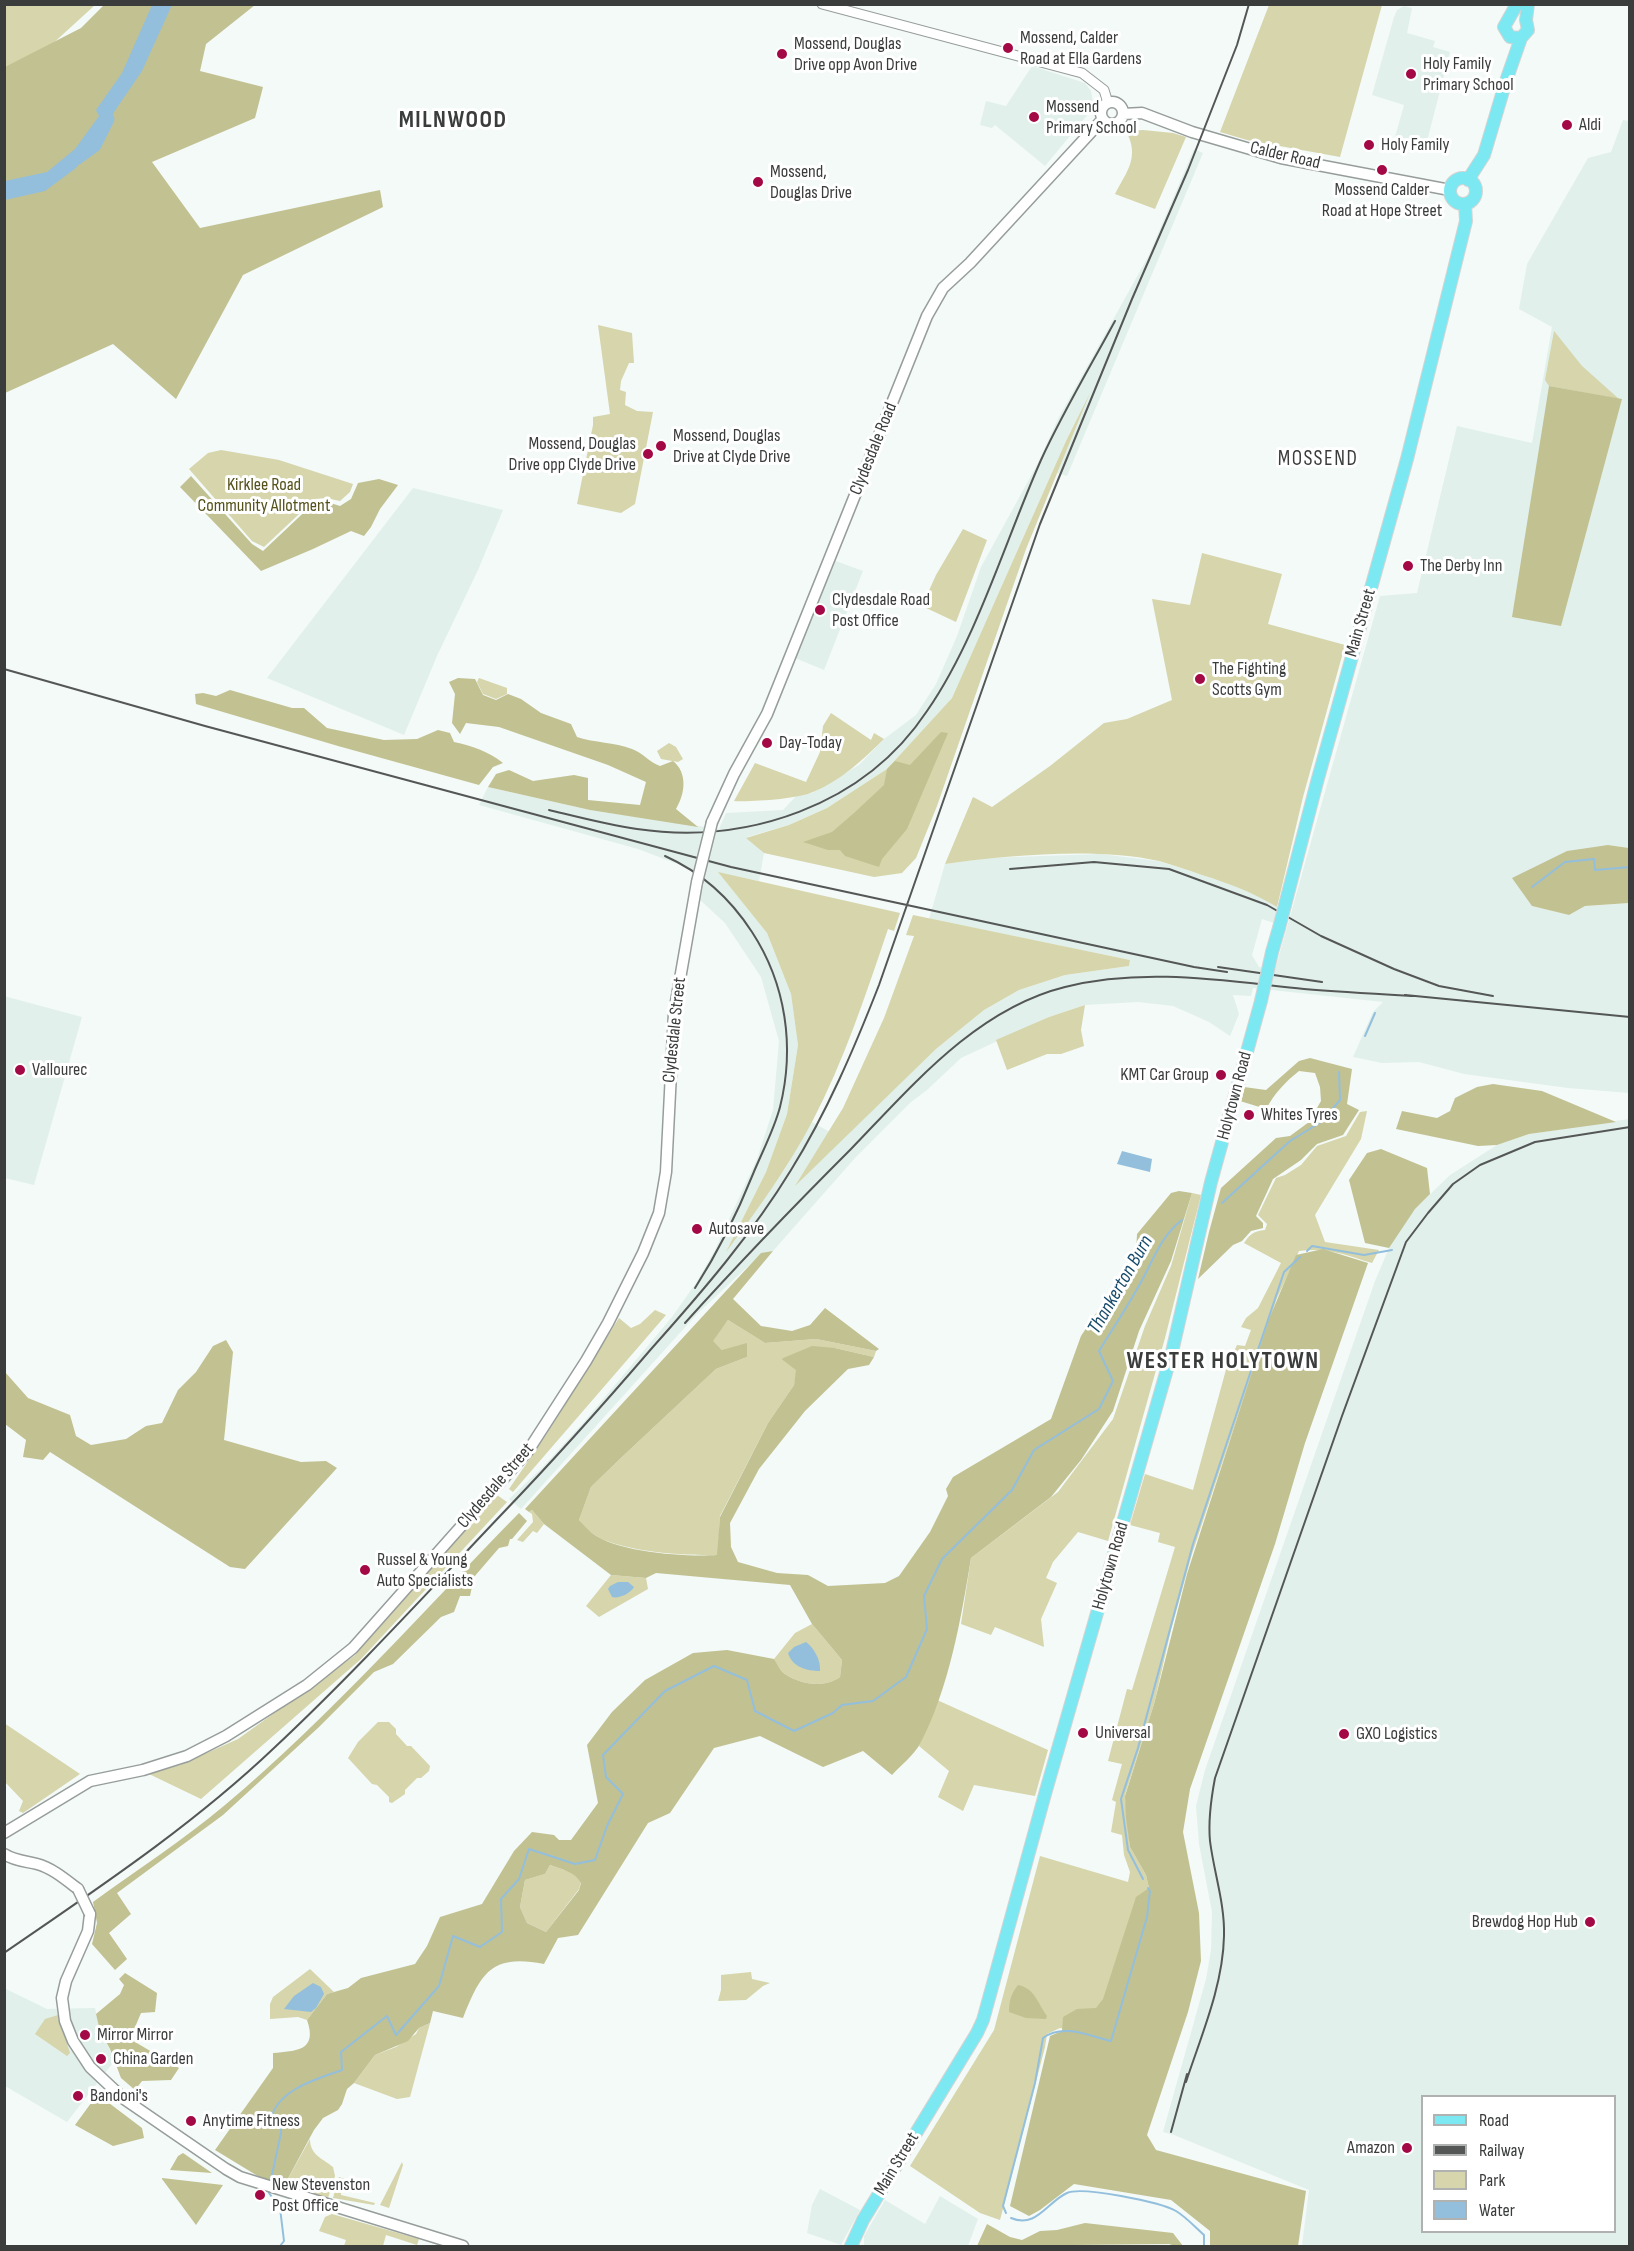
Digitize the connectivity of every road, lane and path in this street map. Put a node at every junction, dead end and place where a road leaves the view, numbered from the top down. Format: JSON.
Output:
{"nodes":[{"id":1,"x":822,"y":4,"type":"edge"},
{"id":2,"x":1517,"y":4,"type":"edge"},
{"id":3,"x":1528,"y":4,"type":"edge"},
{"id":4,"x":1510,"y":17,"type":"junction"},
{"id":5,"x":1526,"y":20,"type":"junction"},
{"id":6,"x":1516,"y":38,"type":"junction"},
{"id":7,"x":1108,"y":103,"type":"junction"},
{"id":8,"x":1123,"y":114,"type":"junction"},
{"id":9,"x":1103,"y":119,"type":"junction"},
{"id":10,"x":1468,"y":180,"type":"junction"},
{"id":11,"x":1450,"y":190,"type":"junction"},
{"id":12,"x":1466,"y":204,"type":"junction"},
{"id":13,"x":697,"y":882,"type":"joint"},
{"id":14,"x":1250,"y":1041,"type":"joint"},
{"id":15,"x":4,"y":1833,"type":"edge"},
{"id":16,"x":4,"y":1854,"type":"edge"},
{"id":17,"x":946,"y":2082,"type":"joint"},
{"id":18,"x":463,"y":2247,"type":"edge"},
{"id":19,"x":851,"y":2247,"type":"edge"}],
"edges":[{"from":1,"to":7,"type":"street"},
{"from":2,"to":4,"type":"main road"},
{"from":3,"to":5,"type":"main road"},
{"from":4,"to":5,"type":"main road"},
{"from":4,"to":6,"type":"main road"},
{"from":5,"to":6,"type":"main road"},
{"from":6,"to":10,"type":"main road"},
{"from":7,"to":8,"type":"main road"},
{"from":7,"to":9,"type":"main road","name":"Clydesdale Road"},
{"from":8,"to":9,"type":"main road"},
{"from":8,"to":11,"type":"main road","name":"Calder Road"},
{"from":9,"to":13,"type":"main road","name":"Clydesdale Road","bridge":true},
{"from":10,"to":11,"type":"main road"},
{"from":10,"to":12,"type":"main road"},
{"from":11,"to":12,"type":"main road"},
{"from":12,"to":14,"type":"main road","name":"Main Street","bridge":true},
{"from":13,"to":15,"type":"main road","name":"Clydesdale Street"},
{"from":14,"to":17,"type":"main road","name":"Holytown Road"},
{"from":16,"to":18,"type":"main road","bridge":true},
{"from":17,"to":19,"type":"main road","name":"Main Street"}]}
